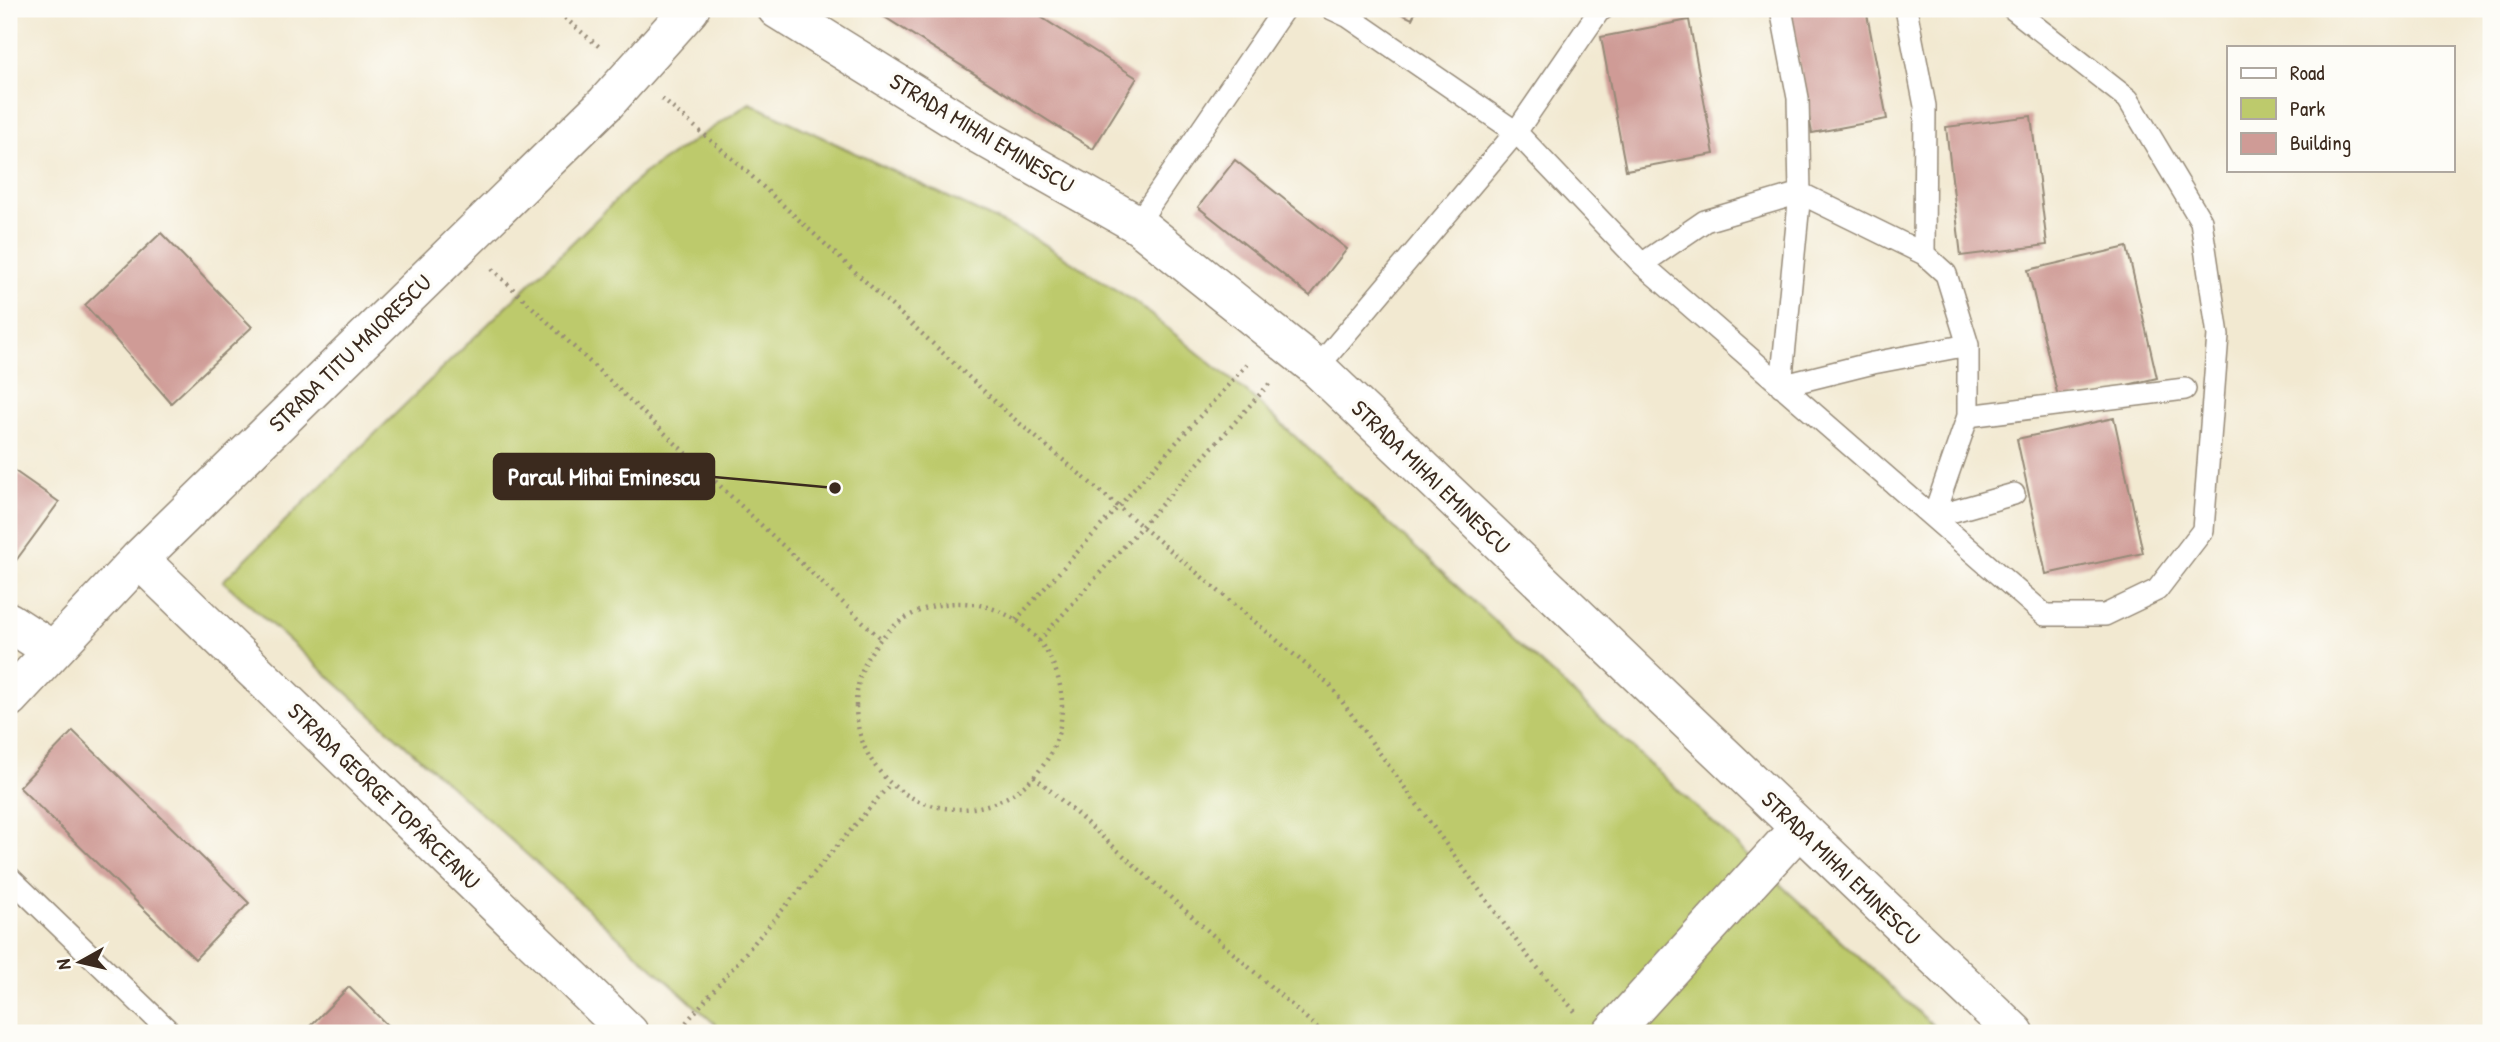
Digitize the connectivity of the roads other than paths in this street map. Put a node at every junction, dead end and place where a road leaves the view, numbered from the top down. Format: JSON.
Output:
{"nodes":[{"id":1,"x":691,"y":9,"type":"edge"},
{"id":2,"x":777,"y":9,"type":"edge"},
{"id":3,"x":1284,"y":9,"type":"edge"},
{"id":4,"x":1332,"y":9,"type":"edge"},
{"id":5,"x":1603,"y":9,"type":"edge"},
{"id":6,"x":1781,"y":9,"type":"edge"},
{"id":7,"x":1906,"y":9,"type":"edge"},
{"id":8,"x":2013,"y":9,"type":"edge"},
{"id":9,"x":1516,"y":132,"type":"junction"},
{"id":10,"x":1800,"y":193,"type":"junction"},
{"id":11,"x":1137,"y":224,"type":"junction"},
{"id":12,"x":1924,"y":254,"type":"junction"},
{"id":13,"x":1642,"y":264,"type":"junction"},
{"id":14,"x":1968,"y":345,"type":"junction"},
{"id":15,"x":1296,"y":352,"type":"junction"},
{"id":16,"x":1781,"y":386,"type":"junction"},
{"id":17,"x":2185,"y":389,"type":"dead end"},
{"id":18,"x":1968,"y":416,"type":"junction"},
{"id":19,"x":2014,"y":494,"type":"dead end"},
{"id":20,"x":1933,"y":517,"type":"junction"},
{"id":21,"x":139,"y":559,"type":"junction"},
{"id":22,"x":9,"y":622,"type":"edge"},
{"id":23,"x":52,"y":650,"type":"junction"},
{"id":24,"x":9,"y":698,"type":"edge"},
{"id":25,"x":1799,"y":828,"type":"junction"},
{"id":26,"x":9,"y":877,"type":"edge"},
{"id":27,"x":1599,"y":1028,"type":"edge"},
{"id":28,"x":171,"y":1033,"type":"edge"},
{"id":29,"x":628,"y":1033,"type":"edge"},
{"id":30,"x":2015,"y":1033,"type":"edge"}],
"edges":[{"from":1,"to":21,"type":"street","name":"STRADA TITU MAIORESCU"},
{"from":2,"to":11,"type":"street","name":"STRADA MIHAI EMINESCU"},
{"from":3,"to":11,"type":"lane"},
{"from":4,"to":9,"type":"lane"},
{"from":5,"to":9,"type":"lane"},
{"from":6,"to":10,"type":"lane"},
{"from":7,"to":12,"type":"lane"},
{"from":8,"to":20,"type":"lane"},
{"from":9,"to":13,"type":"lane"},
{"from":9,"to":15,"type":"lane"},
{"from":10,"to":12,"type":"lane"},
{"from":10,"to":13,"type":"lane"},
{"from":10,"to":16,"type":"lane"},
{"from":11,"to":15,"type":"street","name":"STRADA MIHAI EMINESCU"},
{"from":12,"to":14,"type":"lane"},
{"from":13,"to":16,"type":"lane"},
{"from":14,"to":16,"type":"lane"},
{"from":14,"to":18,"type":"lane"},
{"from":15,"to":25,"type":"street","name":"STRADA MIHAI EMINESCU"},
{"from":16,"to":20,"type":"lane"},
{"from":17,"to":18,"type":"lane"},
{"from":18,"to":20,"type":"lane"},
{"from":19,"to":20,"type":"lane"},
{"from":21,"to":23,"type":"street","name":"STRADA TITU MAIORESCU"},
{"from":21,"to":29,"type":"street","name":"STRADA GEORGE TOPÂRCEANU"},
{"from":22,"to":23,"type":"street"},
{"from":23,"to":24,"type":"street","name":"STRADA TITU MAIORESCU"},
{"from":25,"to":27,"type":"street"},
{"from":25,"to":30,"type":"street","name":"STRADA MIHAI EMINESCU"},
{"from":26,"to":28,"type":"lane"}]}
